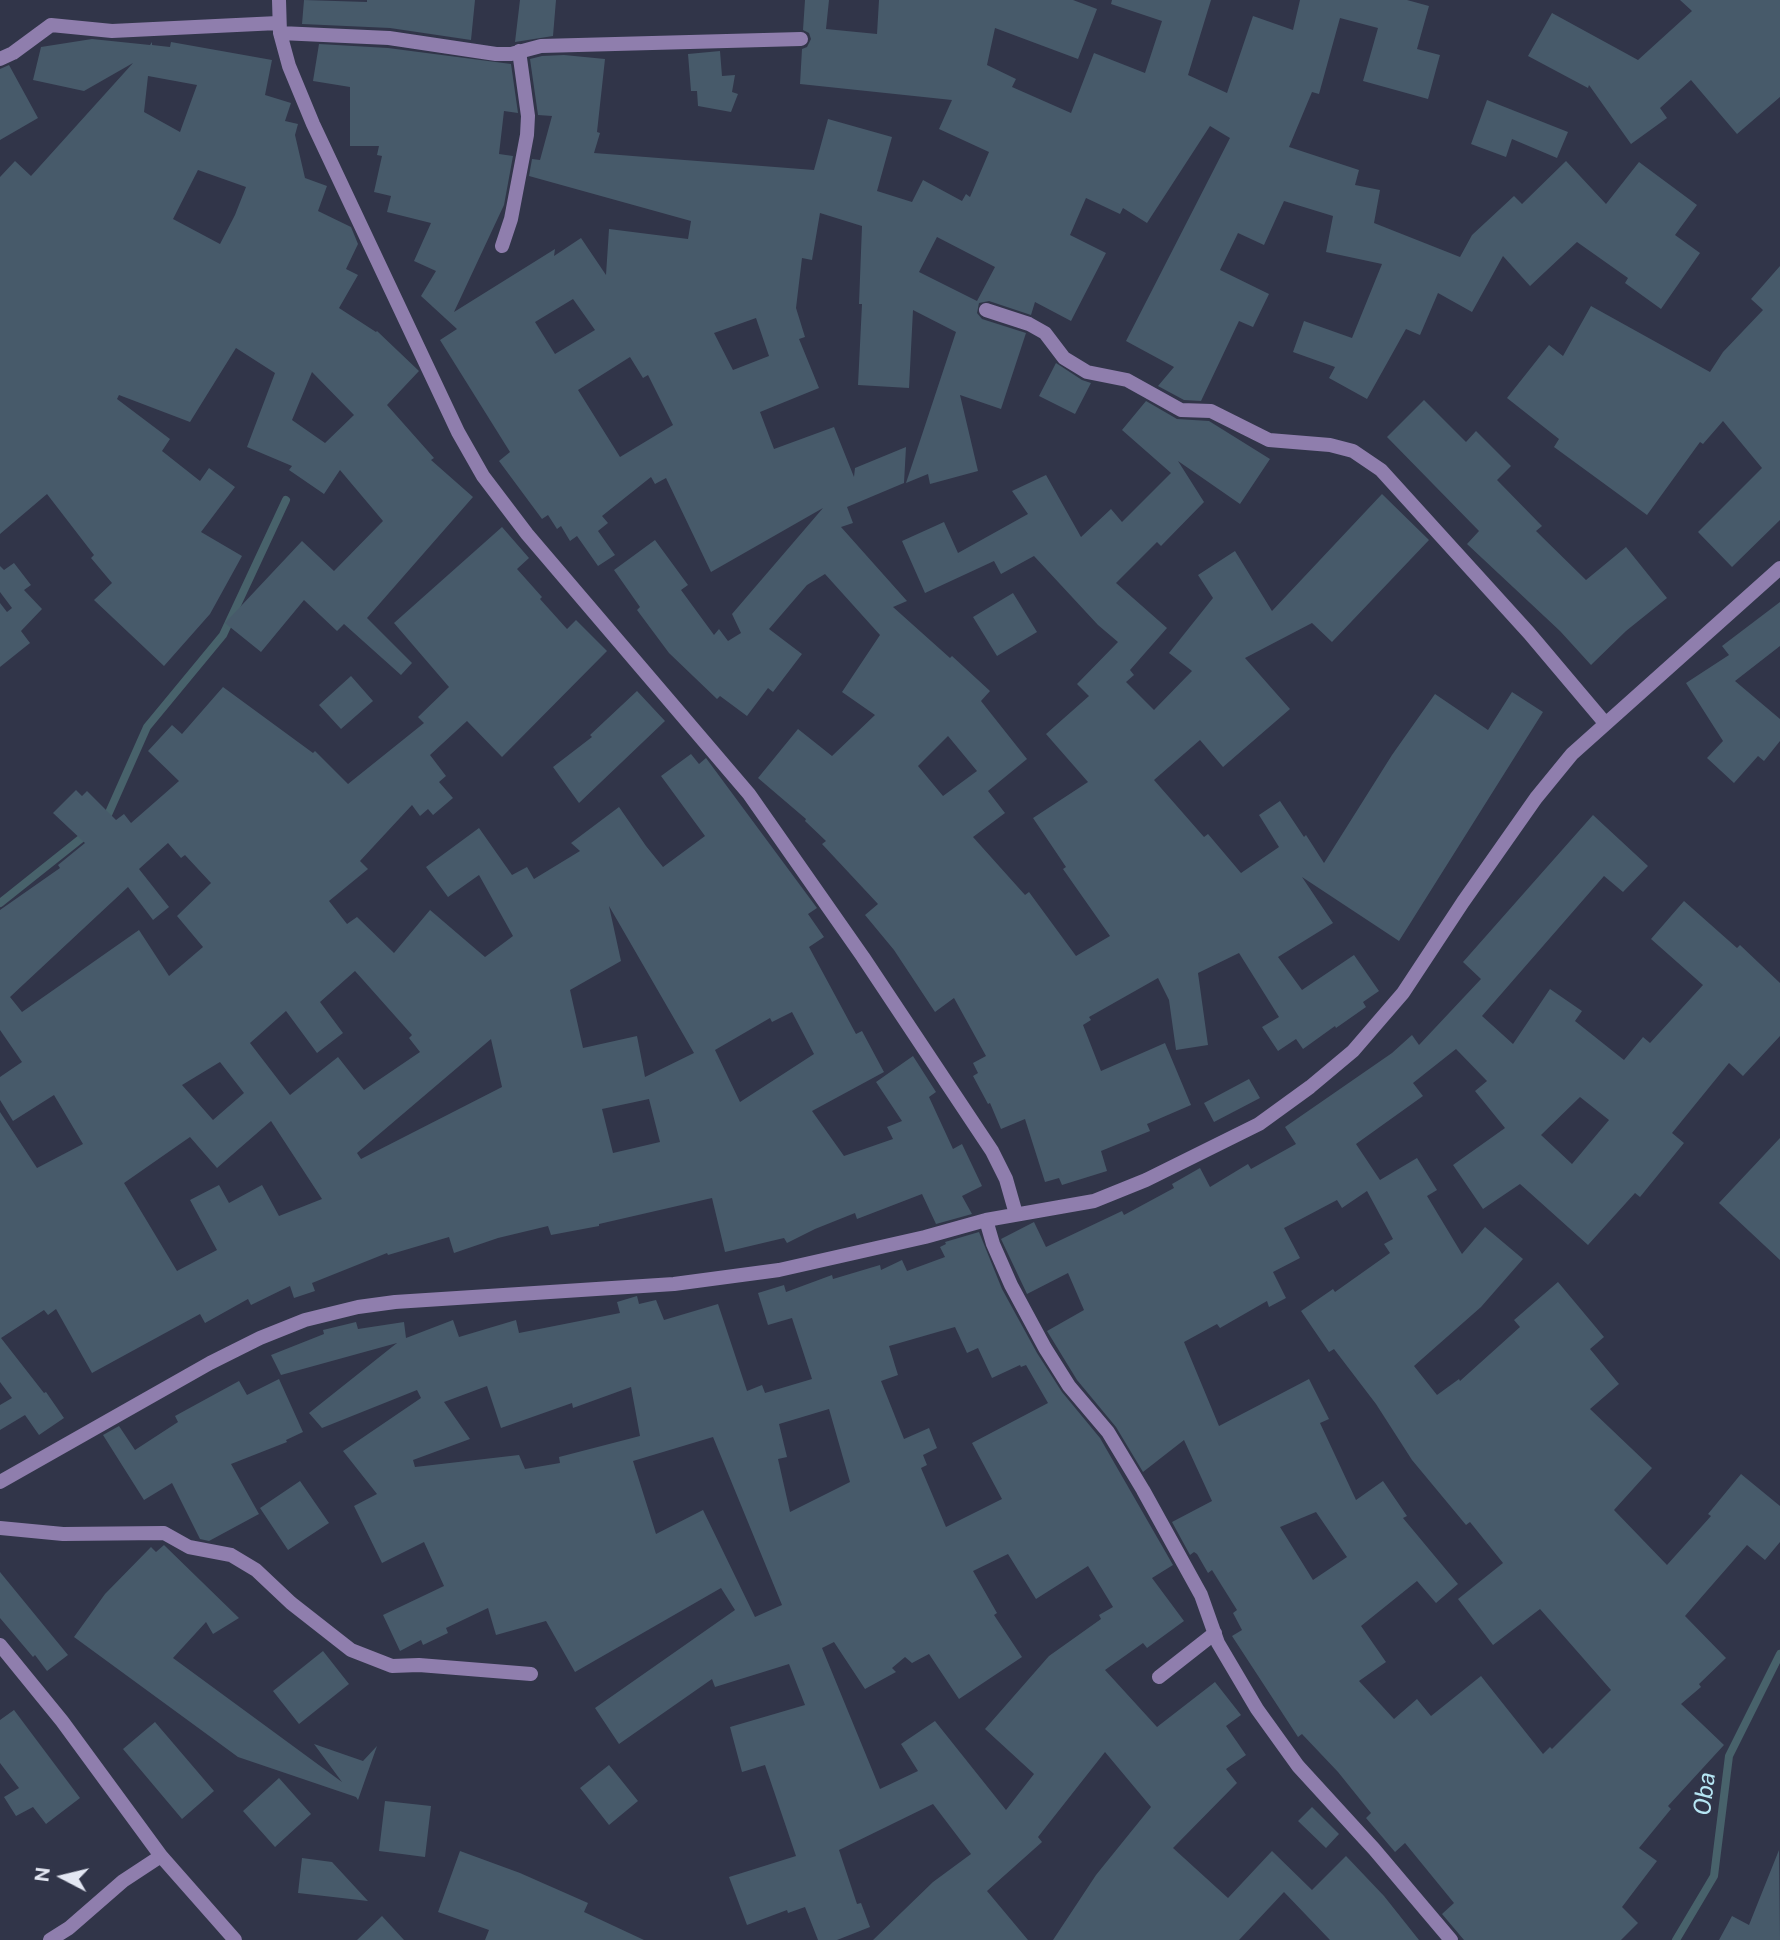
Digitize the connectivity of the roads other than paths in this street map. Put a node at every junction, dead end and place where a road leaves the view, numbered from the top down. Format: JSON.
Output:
{"nodes":[{"id":1,"x":279,"y":0,"type":"edge"},
{"id":2,"x":279,"y":28,"type":"junction"},
{"id":3,"x":801,"y":39,"type":"dead end"},
{"id":4,"x":519,"y":51,"type":"junction"},
{"id":5,"x":0,"y":58,"type":"edge"},
{"id":6,"x":502,"y":246,"type":"dead end"},
{"id":7,"x":986,"y":310,"type":"dead end"},
{"id":8,"x":1780,"y":568,"type":"edge"},
{"id":9,"x":1605,"y":723,"type":"junction"},
{"id":10,"x":1016,"y":1214,"type":"junction"},
{"id":11,"x":986,"y":1220,"type":"junction"},
{"id":12,"x":0,"y":1482,"type":"edge"},
{"id":13,"x":0,"y":1528,"type":"edge"},
{"id":14,"x":1215,"y":1633,"type":"junction"},
{"id":15,"x":0,"y":1645,"type":"edge"},
{"id":16,"x":531,"y":1674,"type":"dead end"},
{"id":17,"x":1158,"y":1677,"type":"dead end"},
{"id":18,"x":161,"y":1856,"type":"junction"},
{"id":19,"x":50,"y":1940,"type":"edge"},
{"id":20,"x":235,"y":1940,"type":"edge"},
{"id":21,"x":1451,"y":1940,"type":"edge"}],
"edges":[{"from":1,"to":2,"type":"street"},
{"from":2,"to":4,"type":"street"},
{"from":2,"to":5,"type":"street"},
{"from":2,"to":10,"type":"street"},
{"from":3,"to":4,"type":"street"},
{"from":4,"to":6,"type":"street"},
{"from":7,"to":9,"type":"street"},
{"from":8,"to":9,"type":"street"},
{"from":9,"to":10,"type":"street"},
{"from":10,"to":11,"type":"street"},
{"from":11,"to":12,"type":"street"},
{"from":11,"to":14,"type":"street"},
{"from":13,"to":16,"type":"street"},
{"from":14,"to":17,"type":"street"},
{"from":14,"to":21,"type":"street"},
{"from":15,"to":18,"type":"street"},
{"from":18,"to":19,"type":"street"},
{"from":18,"to":20,"type":"street"}]}
